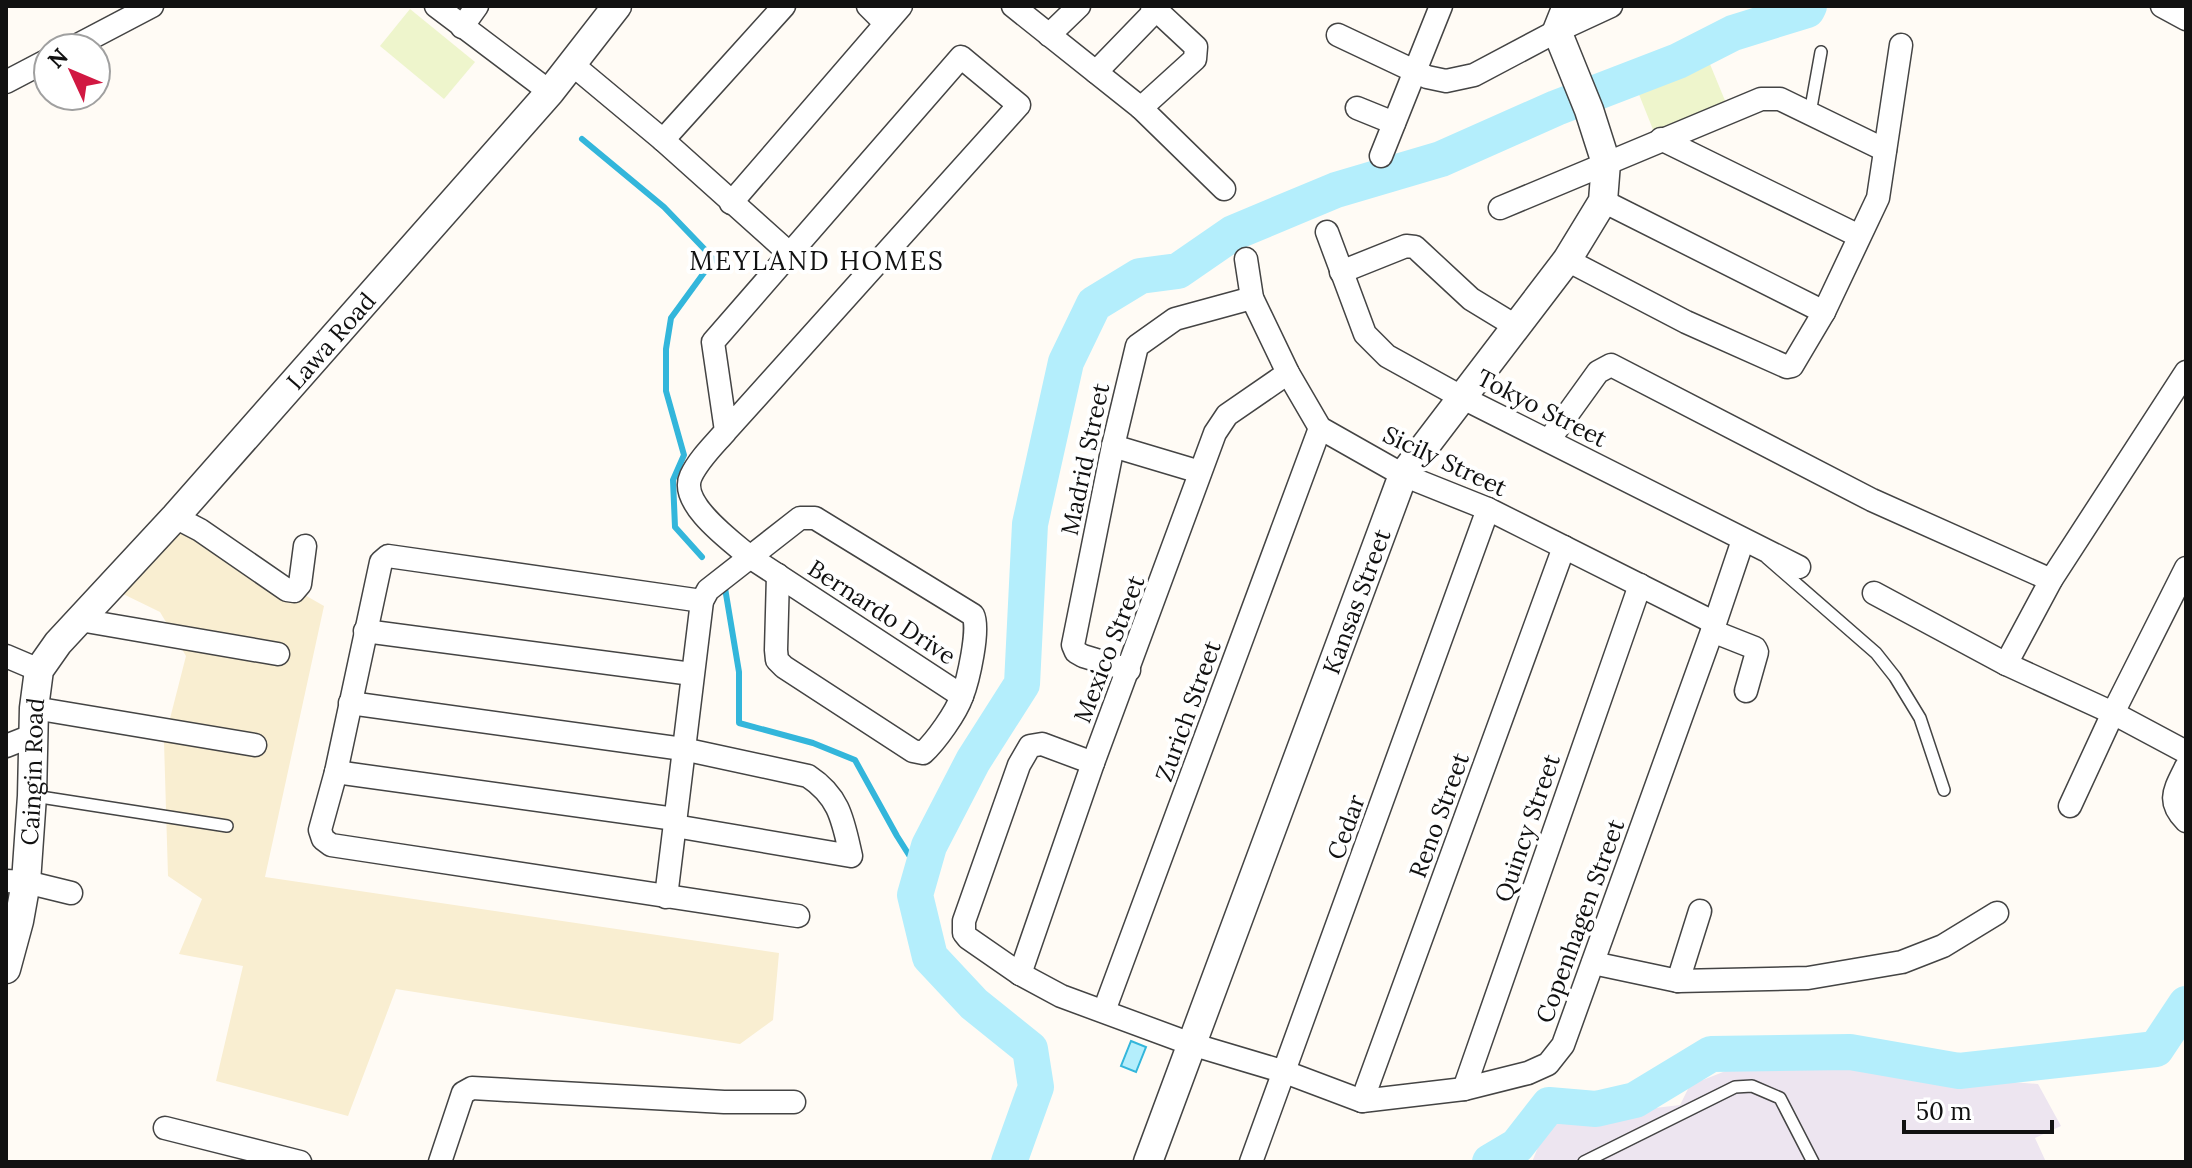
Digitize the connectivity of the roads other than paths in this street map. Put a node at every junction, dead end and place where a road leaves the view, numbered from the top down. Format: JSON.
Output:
{"nodes":[{"id":1,"x":152,"y":6,"type":"edge"},
{"id":2,"x":436,"y":6,"type":"edge"},
{"id":3,"x":477,"y":6,"type":"edge"},
{"id":4,"x":617,"y":6,"type":"edge"},
{"id":5,"x":784,"y":6,"type":"edge"},
{"id":6,"x":868,"y":6,"type":"edge"},
{"id":7,"x":901,"y":6,"type":"edge"},
{"id":8,"x":1013,"y":6,"type":"edge"},
{"id":9,"x":1079,"y":6,"type":"edge"},
{"id":10,"x":1611,"y":6,"type":"edge"},
{"id":11,"x":2162,"y":6,"type":"edge"},
{"id":12,"x":1154,"y":8,"type":"edge"},
{"id":13,"x":1434,"y":8,"type":"edge"},
{"id":14,"x":1562,"y":18,"type":"edge"},
{"id":15,"x":2186,"y":19,"type":"edge"},
{"id":16,"x":885,"y":23,"type":"junction"},
{"id":17,"x":462,"y":27,"type":"junction"},
{"id":18,"x":102,"y":32,"type":"edge"},
{"id":19,"x":1049,"y":35,"type":"junction"},
{"id":20,"x":1338,"y":35,"type":"dead end"},
{"id":21,"x":1901,"y":45,"type":"dead end"},
{"id":22,"x":1821,"y":52,"type":"dead end"},
{"id":23,"x":573,"y":65,"type":"junction"},
{"id":24,"x":32,"y":68,"type":"edge"},
{"id":25,"x":1414,"y":70,"type":"junction"},
{"id":26,"x":1096,"y":72,"type":"junction"},
{"id":27,"x":6,"y":82,"type":"edge"},
{"id":28,"x":550,"y":92,"type":"junction"},
{"id":29,"x":1141,"y":108,"type":"junction"},
{"id":30,"x":1357,"y":108,"type":"dead end"},
{"id":31,"x":1810,"y":113,"type":"junction"},
{"id":32,"x":1394,"y":123,"type":"junction"},
{"id":33,"x":1661,"y":139,"type":"junction"},
{"id":34,"x":663,"y":140,"type":"junction"},
{"id":35,"x":1885,"y":150,"type":"junction"},
{"id":36,"x":1381,"y":156,"type":"dead end"},
{"id":37,"x":1606,"y":163,"type":"junction"},
{"id":38,"x":1224,"y":189,"type":"dead end"},
{"id":39,"x":1603,"y":201,"type":"junction"},
{"id":40,"x":731,"y":203,"type":"junction"},
{"id":41,"x":1500,"y":208,"type":"dead end"},
{"id":42,"x":1327,"y":232,"type":"dead end"},
{"id":43,"x":1859,"y":236,"type":"junction"},
{"id":44,"x":789,"y":253,"type":"junction"},
{"id":45,"x":1246,"y":259,"type":"dead end"},
{"id":46,"x":1567,"y":260,"type":"junction"},
{"id":47,"x":1341,"y":272,"type":"junction"},
{"id":48,"x":1252,"y":298,"type":"junction"},
{"id":49,"x":1824,"y":312,"type":"junction"},
{"id":50,"x":1517,"y":327,"type":"junction"},
{"id":51,"x":2186,"y":372,"type":"edge"},
{"id":52,"x":1288,"y":373,"type":"junction"},
{"id":53,"x":1463,"y":398,"type":"junction"},
{"id":54,"x":1320,"y":428,"type":"junction"},
{"id":55,"x":726,"y":431,"type":"junction"},
{"id":56,"x":1549,"y":440,"type":"junction"},
{"id":57,"x":1113,"y":446,"type":"junction"},
{"id":58,"x":1200,"y":472,"type":"junction"},
{"id":59,"x":1403,"y":475,"type":"junction"},
{"id":60,"x":1488,"y":509,"type":"junction"},
{"id":61,"x":175,"y":517,"type":"junction"},
{"id":62,"x":1751,"y":544,"type":"junction"},
{"id":63,"x":305,"y":546,"type":"dead end"},
{"id":64,"x":1564,"y":547,"type":"junction"},
{"id":65,"x":750,"y":557,"type":"junction"},
{"id":66,"x":1799,"y":567,"type":"dead end"},
{"id":67,"x":2186,"y":568,"type":"edge"},
{"id":68,"x":778,"y":575,"type":"junction"},
{"id":69,"x":2051,"y":580,"type":"junction"},
{"id":70,"x":1640,"y":585,"type":"junction"},
{"id":71,"x":1874,"y":593,"type":"dead end"},
{"id":72,"x":702,"y":601,"type":"junction"},
{"id":73,"x":80,"y":620,"type":"junction"},
{"id":74,"x":1714,"y":627,"type":"junction"},
{"id":75,"x":365,"y":631,"type":"junction"},
{"id":76,"x":278,"y":654,"type":"dead end"},
{"id":77,"x":6,"y":656,"type":"edge"},
{"id":78,"x":2006,"y":664,"type":"junction"},
{"id":79,"x":39,"y":670,"type":"junction"},
{"id":80,"x":1129,"y":670,"type":"junction"},
{"id":81,"x":692,"y":674,"type":"junction"},
{"id":82,"x":1746,"y":691,"type":"dead end"},
{"id":83,"x":962,"y":696,"type":"junction"},
{"id":84,"x":350,"y":703,"type":"junction"},
{"id":85,"x":2113,"y":713,"type":"junction"},
{"id":86,"x":34,"y":721,"type":"junction"},
{"id":87,"x":255,"y":745,"type":"dead end"},
{"id":88,"x":6,"y":746,"type":"edge"},
{"id":89,"x":683,"y":749,"type":"junction"},
{"id":90,"x":2186,"y":752,"type":"edge"},
{"id":91,"x":1093,"y":763,"type":"junction"},
{"id":92,"x":2186,"y":767,"type":"edge"},
{"id":93,"x":336,"y":772,"type":"junction"},
{"id":94,"x":1944,"y":790,"type":"dead end"},
{"id":95,"x":32,"y":796,"type":"junction"},
{"id":96,"x":2070,"y":806,"type":"dead end"},
{"id":97,"x":2186,"y":821,"type":"edge"},
{"id":98,"x":675,"y":823,"type":"junction"},
{"id":99,"x":227,"y":826,"type":"dead end"},
{"id":100,"x":16,"y":881,"type":"edge"},
{"id":101,"x":71,"y":893,"type":"dead end"},
{"id":102,"x":666,"y":897,"type":"junction"},
{"id":103,"x":1700,"y":911,"type":"dead end"},
{"id":104,"x":1997,"y":913,"type":"dead end"},
{"id":105,"x":798,"y":916,"type":"dead end"},
{"id":106,"x":1593,"y":963,"type":"junction"},
{"id":107,"x":6,"y":969,"type":"edge"},
{"id":108,"x":1020,"y":974,"type":"junction"},
{"id":109,"x":1678,"y":981,"type":"junction"},
{"id":110,"x":1104,"y":1011,"type":"junction"},
{"id":111,"x":1191,"y":1044,"type":"junction"},
{"id":112,"x":1285,"y":1072,"type":"junction"},
{"id":113,"x":1464,"y":1089,"type":"junction"},
{"id":114,"x":1362,"y":1101,"type":"junction"},
{"id":115,"x":794,"y":1102,"type":"dead end"},
{"id":116,"x":165,"y":1128,"type":"dead end"},
{"id":117,"x":242,"y":1154,"type":"edge"},
{"id":118,"x":300,"y":1162,"type":"edge"},
{"id":119,"x":440,"y":1162,"type":"edge"},
{"id":120,"x":1148,"y":1162,"type":"edge"},
{"id":121,"x":1251,"y":1162,"type":"edge"},
{"id":122,"x":1584,"y":1162,"type":"edge"},
{"id":123,"x":1813,"y":1162,"type":"edge"}],
"edges":[{"from":1,"to":18,"type":"street"},
{"from":2,"to":17,"type":"street"},
{"from":3,"to":17,"type":"street"},
{"from":4,"to":23,"type":"street","name":"Lawa Road"},
{"from":5,"to":34,"type":"street"},
{"from":6,"to":16,"type":"street"},
{"from":7,"to":16,"type":"street"},
{"from":8,"to":19,"type":"street"},
{"from":9,"to":19,"type":"street"},
{"from":10,"to":14,"type":"street"},
{"from":11,"to":15,"type":"street"},
{"from":12,"to":26,"type":"street"},
{"from":12,"to":29,"type":"street"},
{"from":13,"to":25,"type":"street"},
{"from":14,"to":25,"type":"street"},
{"from":14,"to":37,"type":"street","name":"Kansas Street"},
{"from":16,"to":40,"type":"street"},
{"from":17,"to":28,"type":"street"},
{"from":19,"to":26,"type":"street"},
{"from":20,"to":25,"type":"street"},
{"from":21,"to":35,"type":"street"},
{"from":22,"to":31,"type":"lane"},
{"from":23,"to":28,"type":"street","name":"Lawa Road"},
{"from":23,"to":34,"type":"street"},
{"from":24,"to":27,"type":"street"},
{"from":25,"to":32,"type":"street"},
{"from":26,"to":29,"type":"street"},
{"from":28,"to":61,"type":"street","name":"Lawa Road"},
{"from":29,"to":38,"type":"street"},
{"from":30,"to":32,"type":"street"},
{"from":31,"to":33,"type":"street"},
{"from":31,"to":35,"type":"street"},
{"from":32,"to":36,"type":"street"},
{"from":33,"to":37,"type":"street"},
{"from":33,"to":43,"type":"street"},
{"from":34,"to":40,"type":"street"},
{"from":35,"to":43,"type":"street"},
{"from":37,"to":39,"type":"street","name":"Kansas Street"},
{"from":37,"to":41,"type":"street"},
{"from":39,"to":46,"type":"street","name":"Kansas Street"},
{"from":39,"to":49,"type":"street"},
{"from":40,"to":44,"type":"street"},
{"from":42,"to":47,"type":"street","name":"Tokyo Street"},
{"from":43,"to":49,"type":"street"},
{"from":44,"to":55,"type":"street"},
{"from":44,"to":55,"type":"street","name":"Bernardo Drive"},
{"from":45,"to":48,"type":"street"},
{"from":46,"to":49,"type":"street"},
{"from":46,"to":50,"type":"street","name":"Kansas Street"},
{"from":47,"to":50,"type":"street"},
{"from":47,"to":53,"type":"street","name":"Tokyo Street"},
{"from":48,"to":52,"type":"street"},
{"from":48,"to":57,"type":"street","name":"Madrid Street"},
{"from":50,"to":53,"type":"street","name":"Kansas Street"},
{"from":51,"to":69,"type":"street"},
{"from":52,"to":54,"type":"street"},
{"from":52,"to":58,"type":"street","name":"Mexico Street"},
{"from":53,"to":56,"type":"street","name":"Tokyo Street"},
{"from":53,"to":59,"type":"street","name":"Kansas Street"},
{"from":54,"to":59,"type":"street","name":"Sicily Street"},
{"from":54,"to":110,"type":"street","name":"Zurich Street"},
{"from":55,"to":65,"type":"street","name":"Bernardo Drive"},
{"from":56,"to":62,"type":"street","name":"Tokyo Street"},
{"from":56,"to":69,"type":"street"},
{"from":57,"to":58,"type":"street"},
{"from":57,"to":80,"type":"street","name":"Madrid Street"},
{"from":58,"to":80,"type":"street","name":"Mexico Street"},
{"from":59,"to":60,"type":"street","name":"Sicily Street"},
{"from":59,"to":111,"type":"street","name":"Kansas Street"},
{"from":60,"to":64,"type":"street","name":"Sicily Street"},
{"from":60,"to":112,"type":"street","name":"Cedar"},
{"from":61,"to":63,"type":"street"},
{"from":61,"to":73,"type":"street","name":"Lawa Road"},
{"from":62,"to":66,"type":"street","name":"Tokyo Street"},
{"from":62,"to":74,"type":"street","name":"Copenhagen Street"},
{"from":62,"to":94,"type":"lane"},
{"from":64,"to":70,"type":"street","name":"Sicily Street"},
{"from":64,"to":114,"type":"street","name":"Reno Street"},
{"from":65,"to":68,"type":"street","name":"Bernardo Drive"},
{"from":65,"to":72,"type":"street"},
{"from":65,"to":83,"type":"street"},
{"from":67,"to":85,"type":"street"},
{"from":68,"to":83,"type":"street","name":"Bernardo Drive"},
{"from":68,"to":83,"type":"street","name":"Bernardo Drive"},
{"from":69,"to":78,"type":"street"},
{"from":70,"to":74,"type":"street","name":"Sicily Street"},
{"from":70,"to":113,"type":"street","name":"Quincy Street"},
{"from":71,"to":78,"type":"street"},
{"from":72,"to":75,"type":"street"},
{"from":72,"to":81,"type":"street"},
{"from":73,"to":76,"type":"street"},
{"from":73,"to":79,"type":"street","name":"Lawa Road"},
{"from":74,"to":82,"type":"street","name":"Sicily Street"},
{"from":74,"to":106,"type":"street","name":"Copenhagen Street"},
{"from":75,"to":81,"type":"street"},
{"from":75,"to":84,"type":"street"},
{"from":77,"to":79,"type":"street"},
{"from":78,"to":85,"type":"street"},
{"from":79,"to":86,"type":"street","name":"Caingin Road"},
{"from":80,"to":91,"type":"street","name":"Mexico Street"},
{"from":81,"to":89,"type":"street"},
{"from":84,"to":89,"type":"street"},
{"from":84,"to":93,"type":"street"},
{"from":85,"to":90,"type":"street"},
{"from":85,"to":96,"type":"street"},
{"from":86,"to":87,"type":"street"},
{"from":86,"to":88,"type":"street"},
{"from":86,"to":95,"type":"street","name":"Caingin Road"},
{"from":89,"to":98,"type":"street"},
{"from":89,"to":98,"type":"street"},
{"from":91,"to":108,"type":"street","name":"Mexico Street"},
{"from":91,"to":108,"type":"street","name":"Copenhagen Street"},
{"from":92,"to":97,"type":"street"},
{"from":93,"to":98,"type":"street"},
{"from":93,"to":102,"type":"street"},
{"from":95,"to":99,"type":"lane"},
{"from":95,"to":100,"type":"street","name":"Caingin Road"},
{"from":98,"to":102,"type":"street"},
{"from":100,"to":101,"type":"street"},
{"from":100,"to":107,"type":"street","name":"Caingin Road"},
{"from":102,"to":105,"type":"street"},
{"from":103,"to":109,"type":"street"},
{"from":104,"to":109,"type":"street"},
{"from":106,"to":109,"type":"street"},
{"from":106,"to":113,"type":"street","name":"Copenhagen Street"},
{"from":108,"to":110,"type":"street","name":"Copenhagen Street"},
{"from":110,"to":111,"type":"street","name":"Copenhagen Street"},
{"from":111,"to":112,"type":"street","name":"Copenhagen Street"},
{"from":111,"to":120,"type":"street","name":"Kansas Street"},
{"from":112,"to":114,"type":"street","name":"Copenhagen Street"},
{"from":112,"to":121,"type":"street","name":"Cedar"},
{"from":113,"to":114,"type":"street","name":"Copenhagen Street"},
{"from":115,"to":119,"type":"street"},
{"from":116,"to":117,"type":"street"},
{"from":117,"to":118,"type":"street"},
{"from":122,"to":123,"type":"lane"}]}
